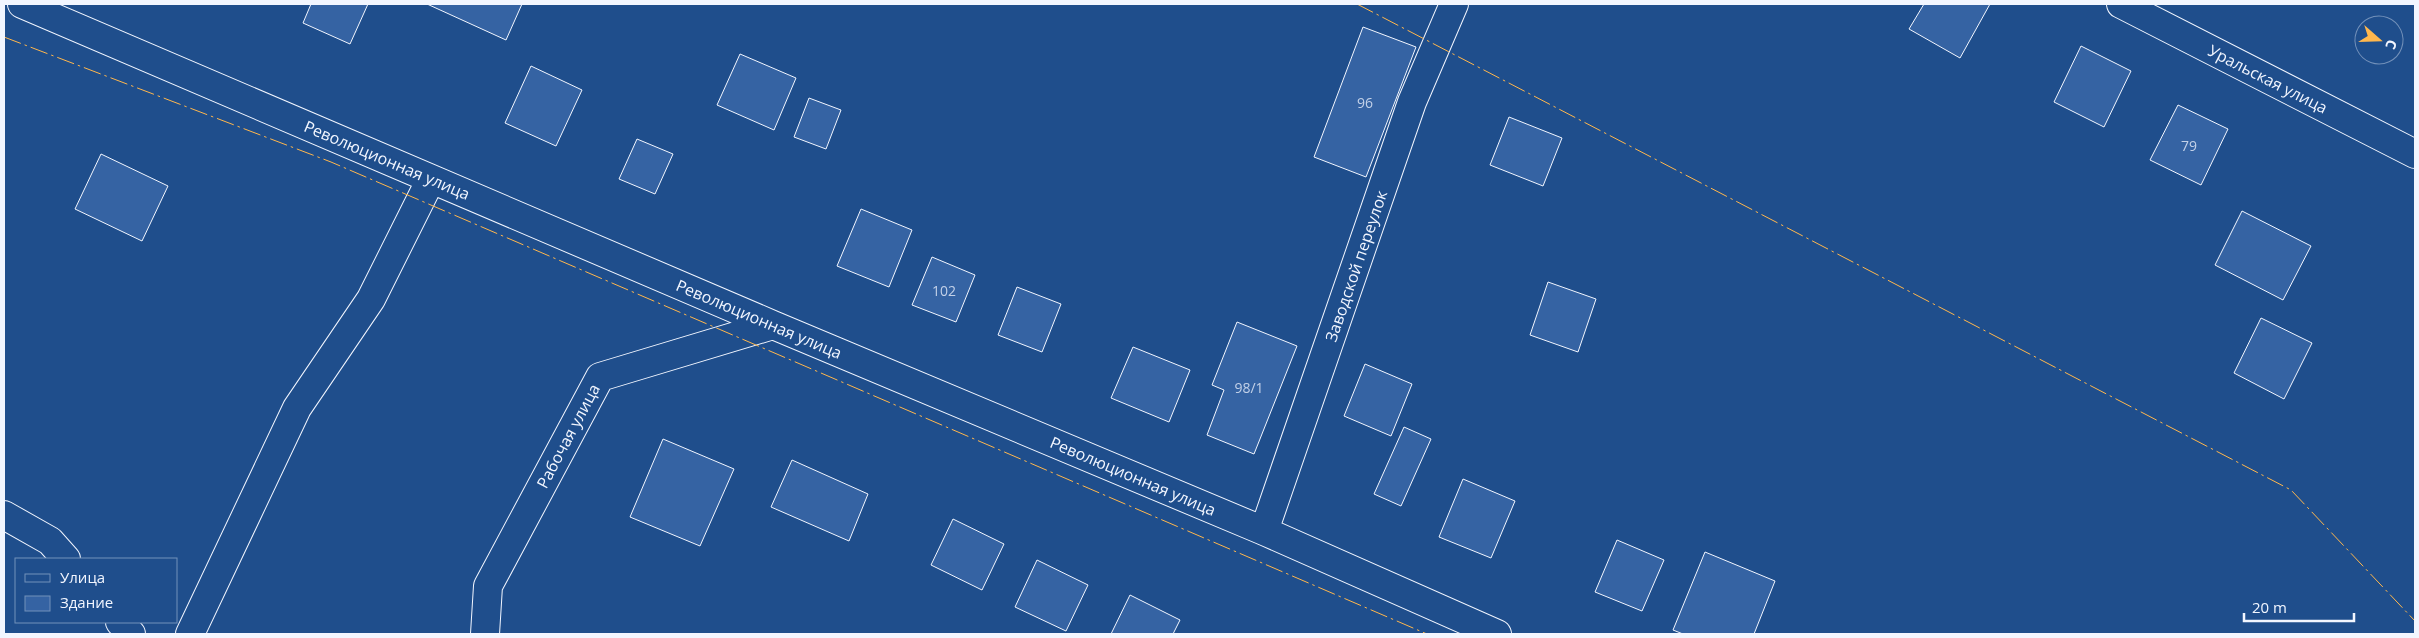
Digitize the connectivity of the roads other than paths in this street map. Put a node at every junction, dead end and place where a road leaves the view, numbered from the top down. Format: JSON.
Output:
{"nodes":[{"id":1,"x":22,"y":4,"type":"edge"},
{"id":2,"x":1454,"y":4,"type":"edge"},
{"id":3,"x":2121,"y":4,"type":"edge"},
{"id":4,"x":2415,"y":154,"type":"edge"},
{"id":5,"x":431,"y":179,"type":"junction"},
{"id":6,"x":773,"y":325,"type":"junction"},
{"id":7,"x":4,"y":515,"type":"edge"},
{"id":8,"x":1264,"y":532,"type":"junction"},
{"id":9,"x":65,"y":558,"type":"edge"},
{"id":10,"x":121,"y":623,"type":"edge"},
{"id":11,"x":131,"y":634,"type":"edge"},
{"id":12,"x":190,"y":634,"type":"edge"},
{"id":13,"x":486,"y":634,"type":"edge"},
{"id":14,"x":1497,"y":634,"type":"edge"}],
"edges":[{"from":1,"to":5,"type":"street","name":"Революционная улица"},
{"from":2,"to":8,"type":"street","name":"Заводской переулок"},
{"from":3,"to":4,"type":"street","name":"Уральская улица"},
{"from":5,"to":6,"type":"street","name":"Революционная улица"},
{"from":5,"to":12,"type":"street"},
{"from":6,"to":8,"type":"street","name":"Революционная улица"},
{"from":6,"to":13,"type":"street","name":"Рабочая улица"},
{"from":7,"to":9,"type":"street"},
{"from":8,"to":14,"type":"street","name":"Революционная улица"},
{"from":10,"to":11,"type":"street"}]}
